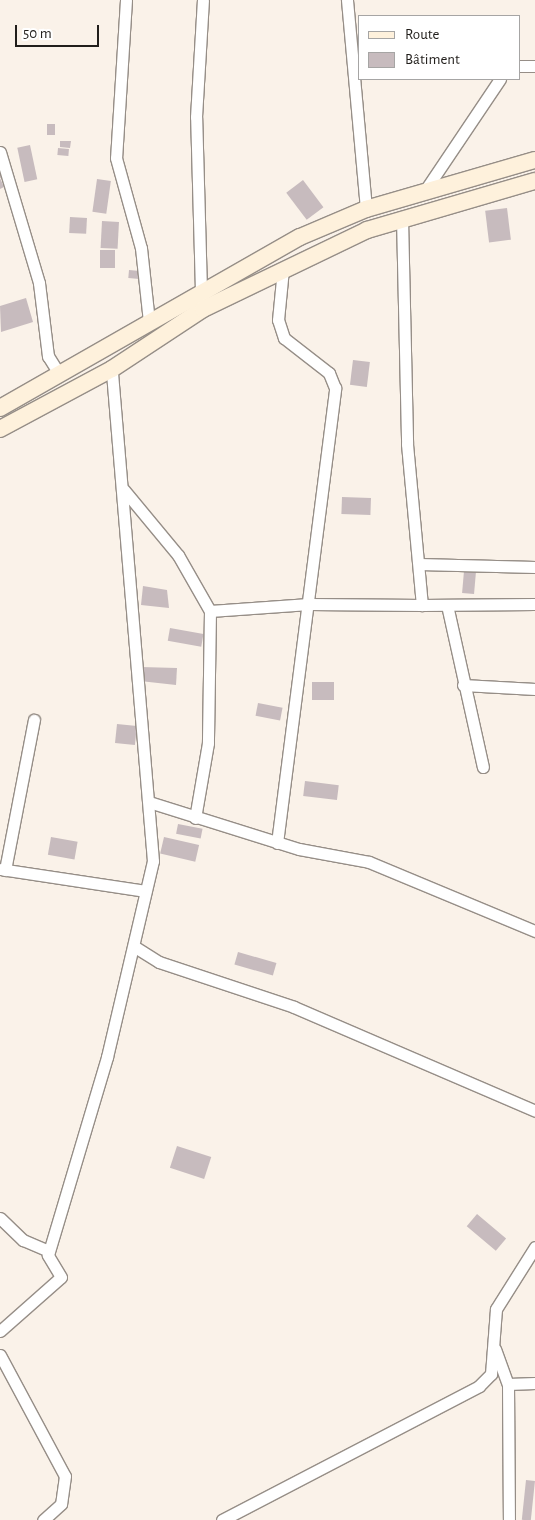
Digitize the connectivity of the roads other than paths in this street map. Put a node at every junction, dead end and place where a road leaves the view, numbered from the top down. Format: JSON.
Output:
{"nodes":[{"id":1,"x":126,"y":0,"type":"edge"},
{"id":2,"x":203,"y":0,"type":"edge"},
{"id":3,"x":347,"y":0,"type":"edge"},
{"id":4,"x":520,"y":66,"type":"edge"},
{"id":5,"x":535,"y":66,"type":"edge"},
{"id":6,"x":499,"y":80,"type":"edge"},
{"id":7,"x":0,"y":152,"type":"edge"},
{"id":8,"x":535,"y":160,"type":"edge"},
{"id":9,"x":535,"y":181,"type":"edge"},
{"id":10,"x":426,"y":189,"type":"junction"},
{"id":11,"x":366,"y":209,"type":"junction"},
{"id":12,"x":402,"y":218,"type":"junction"},
{"id":13,"x":283,"y":269,"type":"junction"},
{"id":14,"x":201,"y":291,"type":"junction"},
{"id":15,"x":149,"y":322,"type":"junction"},
{"id":16,"x":112,"y":369,"type":"junction"},
{"id":17,"x":60,"y":375,"type":"junction"},
{"id":18,"x":0,"y":408,"type":"edge"},
{"id":19,"x":0,"y":429,"type":"edge"},
{"id":20,"x":124,"y":490,"type":"junction"},
{"id":21,"x":419,"y":564,"type":"junction"},
{"id":22,"x":535,"y":567,"type":"edge"},
{"id":23,"x":309,"y":604,"type":"junction"},
{"id":24,"x":535,"y":604,"type":"edge"},
{"id":25,"x":422,"y":605,"type":"junction"},
{"id":26,"x":447,"y":605,"type":"junction"},
{"id":27,"x":210,"y":611,"type":"junction"},
{"id":28,"x":463,"y":685,"type":"junction"},
{"id":29,"x":535,"y":689,"type":"edge"},
{"id":30,"x":34,"y":720,"type":"dead end"},
{"id":31,"x":483,"y":767,"type":"dead end"},
{"id":32,"x":149,"y":802,"type":"junction"},
{"id":33,"x":195,"y":818,"type":"junction"},
{"id":34,"x":277,"y":843,"type":"junction"},
{"id":35,"x":2,"y":870,"type":"edge"},
{"id":36,"x":145,"y":891,"type":"junction"},
{"id":37,"x":535,"y":931,"type":"edge"},
{"id":38,"x":135,"y":947,"type":"junction"},
{"id":39,"x":535,"y":1111,"type":"edge"},
{"id":40,"x":0,"y":1218,"type":"edge"},
{"id":41,"x":535,"y":1247,"type":"edge"},
{"id":42,"x":49,"y":1251,"type":"junction"},
{"id":43,"x":0,"y":1331,"type":"edge"},
{"id":44,"x":495,"y":1349,"type":"junction"},
{"id":45,"x":0,"y":1355,"type":"edge"},
{"id":46,"x":535,"y":1382,"type":"edge"},
{"id":47,"x":508,"y":1384,"type":"junction"},
{"id":48,"x":43,"y":1520,"type":"edge"},
{"id":49,"x":222,"y":1520,"type":"edge"},
{"id":50,"x":509,"y":1520,"type":"edge"}],
"edges":[{"from":1,"to":15,"type":"street"},
{"from":2,"to":14,"type":"street"},
{"from":3,"to":11,"type":"street"},
{"from":4,"to":5,"type":"street"},
{"from":6,"to":10,"type":"street"},
{"from":7,"to":17,"type":"street"},
{"from":8,"to":10,"type":"street"},
{"from":9,"to":12,"type":"street"},
{"from":10,"to":11,"type":"street"},
{"from":11,"to":14,"type":"street"},
{"from":12,"to":13,"type":"street"},
{"from":12,"to":21,"type":"street"},
{"from":13,"to":16,"type":"street"},
{"from":13,"to":23,"type":"street"},
{"from":14,"to":15,"type":"street"},
{"from":15,"to":17,"type":"street"},
{"from":16,"to":19,"type":"street"},
{"from":16,"to":20,"type":"street"},
{"from":17,"to":18,"type":"street"},
{"from":20,"to":27,"type":"street"},
{"from":20,"to":32,"type":"street"},
{"from":21,"to":22,"type":"street"},
{"from":21,"to":25,"type":"street"},
{"from":23,"to":25,"type":"street"},
{"from":23,"to":27,"type":"street"},
{"from":23,"to":34,"type":"street"},
{"from":24,"to":26,"type":"street"},
{"from":25,"to":26,"type":"street"},
{"from":26,"to":28,"type":"street"},
{"from":27,"to":33,"type":"street"},
{"from":28,"to":29,"type":"street"},
{"from":28,"to":31,"type":"street"},
{"from":30,"to":35,"type":"street"},
{"from":32,"to":33,"type":"street"},
{"from":32,"to":36,"type":"street"},
{"from":33,"to":34,"type":"street"},
{"from":34,"to":37,"type":"street"},
{"from":35,"to":36,"type":"street"},
{"from":36,"to":38,"type":"street"},
{"from":38,"to":39,"type":"street"},
{"from":38,"to":42,"type":"street"},
{"from":40,"to":42,"type":"street"},
{"from":41,"to":44,"type":"street"},
{"from":42,"to":43,"type":"street"},
{"from":44,"to":47,"type":"street"},
{"from":44,"to":49,"type":"street"},
{"from":45,"to":48,"type":"street"},
{"from":46,"to":47,"type":"street"},
{"from":47,"to":50,"type":"street"}]}
